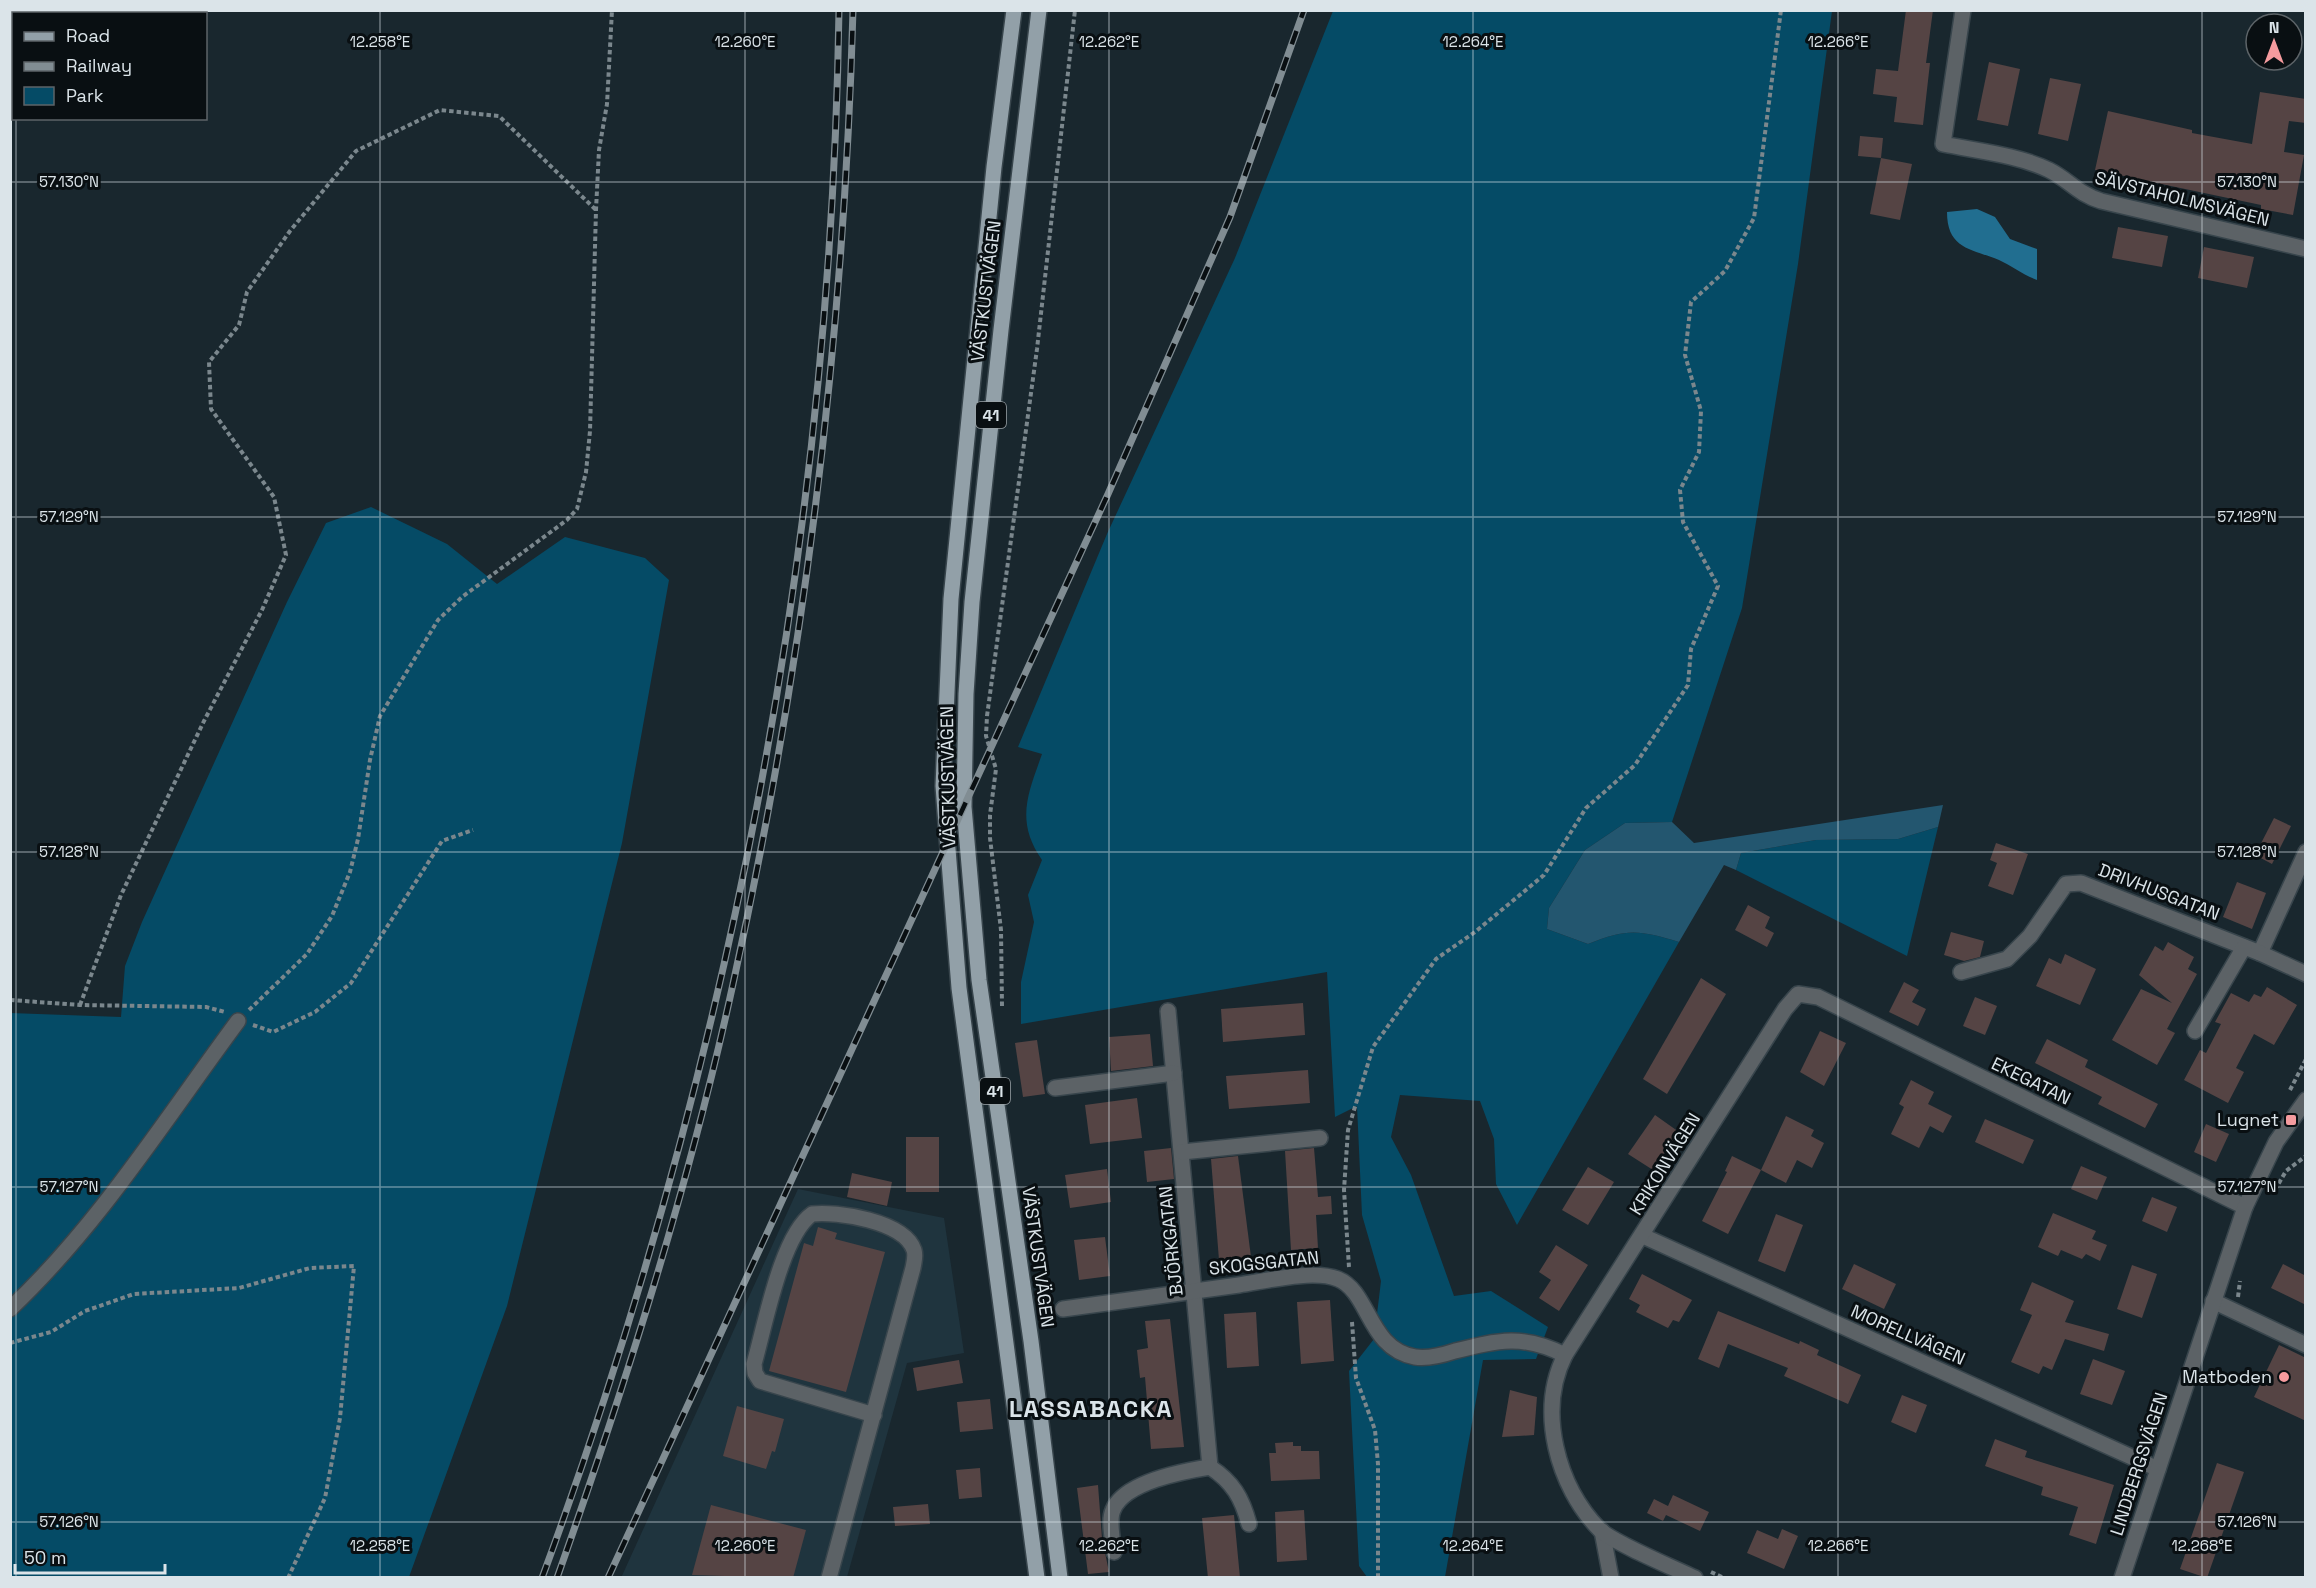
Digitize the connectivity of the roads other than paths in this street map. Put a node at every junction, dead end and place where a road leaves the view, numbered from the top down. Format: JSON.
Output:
{"nodes":[{"id":1,"x":1014,"y":10,"type":"edge"},
{"id":2,"x":1039,"y":10,"type":"edge"},
{"id":3,"x":1963,"y":10,"type":"edge"},
{"id":4,"x":2306,"y":249,"type":"edge"},
{"id":5,"x":2306,"y":852,"type":"edge"},
{"id":6,"x":2244,"y":947,"type":"junction"},
{"id":7,"x":2260,"y":953,"type":"junction"},
{"id":8,"x":1961,"y":972,"type":"dead end"},
{"id":9,"x":2306,"y":974,"type":"edge"},
{"id":10,"x":1798,"y":994,"type":"joint"},
{"id":11,"x":1168,"y":1011,"type":"dead end"},
{"id":12,"x":238,"y":1020,"type":"road end"},
{"id":13,"x":2195,"y":1031,"type":"dead end"},
{"id":14,"x":1174,"y":1073,"type":"junction"},
{"id":15,"x":1055,"y":1088,"type":"dead end"},
{"id":16,"x":2306,"y":1100,"type":"edge"},
{"id":17,"x":1320,"y":1138,"type":"dead end"},
{"id":18,"x":1182,"y":1152,"type":"junction"},
{"id":19,"x":2245,"y":1208,"type":"junction"},
{"id":20,"x":1642,"y":1236,"type":"junction"},
{"id":21,"x":1196,"y":1290,"type":"junction"},
{"id":22,"x":2213,"y":1300,"type":"junction"},
{"id":23,"x":10,"y":1309,"type":"edge"},
{"id":24,"x":1063,"y":1309,"type":"dead end"},
{"id":25,"x":2306,"y":1345,"type":"edge"},
{"id":26,"x":1565,"y":1355,"type":"junction"},
{"id":27,"x":874,"y":1415,"type":"junction"},
{"id":28,"x":1210,"y":1467,"type":"junction"},
{"id":29,"x":2158,"y":1469,"type":"junction"},
{"id":30,"x":1249,"y":1524,"type":"dead end"},
{"id":31,"x":1602,"y":1531,"type":"junction"},
{"id":32,"x":1114,"y":1552,"type":"dead end"},
{"id":33,"x":829,"y":1578,"type":"edge"},
{"id":34,"x":1037,"y":1578,"type":"edge"},
{"id":35,"x":1060,"y":1578,"type":"edge"},
{"id":36,"x":1611,"y":1578,"type":"edge"},
{"id":37,"x":1695,"y":1578,"type":"edge"},
{"id":38,"x":2122,"y":1578,"type":"edge"}],
"edges":[{"from":1,"to":34,"type":"main road","name":"VÄSTKUSTVÄGEN","number":"41"},
{"from":2,"to":35,"type":"main road","name":"VÄSTKUSTVÄGEN","number":"41"},
{"from":3,"to":4,"type":"street","name":"SÄVSTAHOLMSVÄGEN"},
{"from":5,"to":7,"type":"street"},
{"from":6,"to":7,"type":"street","name":"DRIVHUSGATAN"},
{"from":6,"to":8,"type":"street","name":"DRIVHUSGATAN"},
{"from":6,"to":13,"type":"street"},
{"from":7,"to":9,"type":"street","name":"DRIVHUSGATAN"},
{"from":10,"to":19,"type":"street","name":"EKEGATAN"},
{"from":10,"to":20,"type":"street","name":"KRIKONVÄGEN"},
{"from":11,"to":14,"type":"street","name":"BJÖRKGATAN"},
{"from":12,"to":23,"type":"street"},
{"from":14,"to":15,"type":"street"},
{"from":14,"to":18,"type":"street","name":"BJÖRKGATAN"},
{"from":16,"to":19,"type":"street","name":"LINDBERGSVÄGEN"},
{"from":17,"to":18,"type":"street"},
{"from":18,"to":21,"type":"street","name":"BJÖRKGATAN"},
{"from":19,"to":22,"type":"street","name":"LINDBERGSVÄGEN"},
{"from":20,"to":26,"type":"street","name":"KRIKONVÄGEN"},
{"from":20,"to":29,"type":"street","name":"MORELLVÄGEN"},
{"from":21,"to":24,"type":"street","name":"SKOGSGATAN"},
{"from":21,"to":26,"type":"street","name":"SKOGSGATAN"},
{"from":21,"to":28,"type":"street","name":"BJÖRKGATAN"},
{"from":22,"to":25,"type":"street"},
{"from":22,"to":29,"type":"street","name":"LINDBERGSVÄGEN"},
{"from":26,"to":31,"type":"street"},
{"from":27,"to":27,"type":"street"},
{"from":27,"to":33,"type":"street"},
{"from":28,"to":30,"type":"street"},
{"from":28,"to":32,"type":"street"},
{"from":29,"to":38,"type":"street","name":"LINDBERGSVÄGEN"},
{"from":31,"to":36,"type":"street"},
{"from":31,"to":37,"type":"street"}]}
